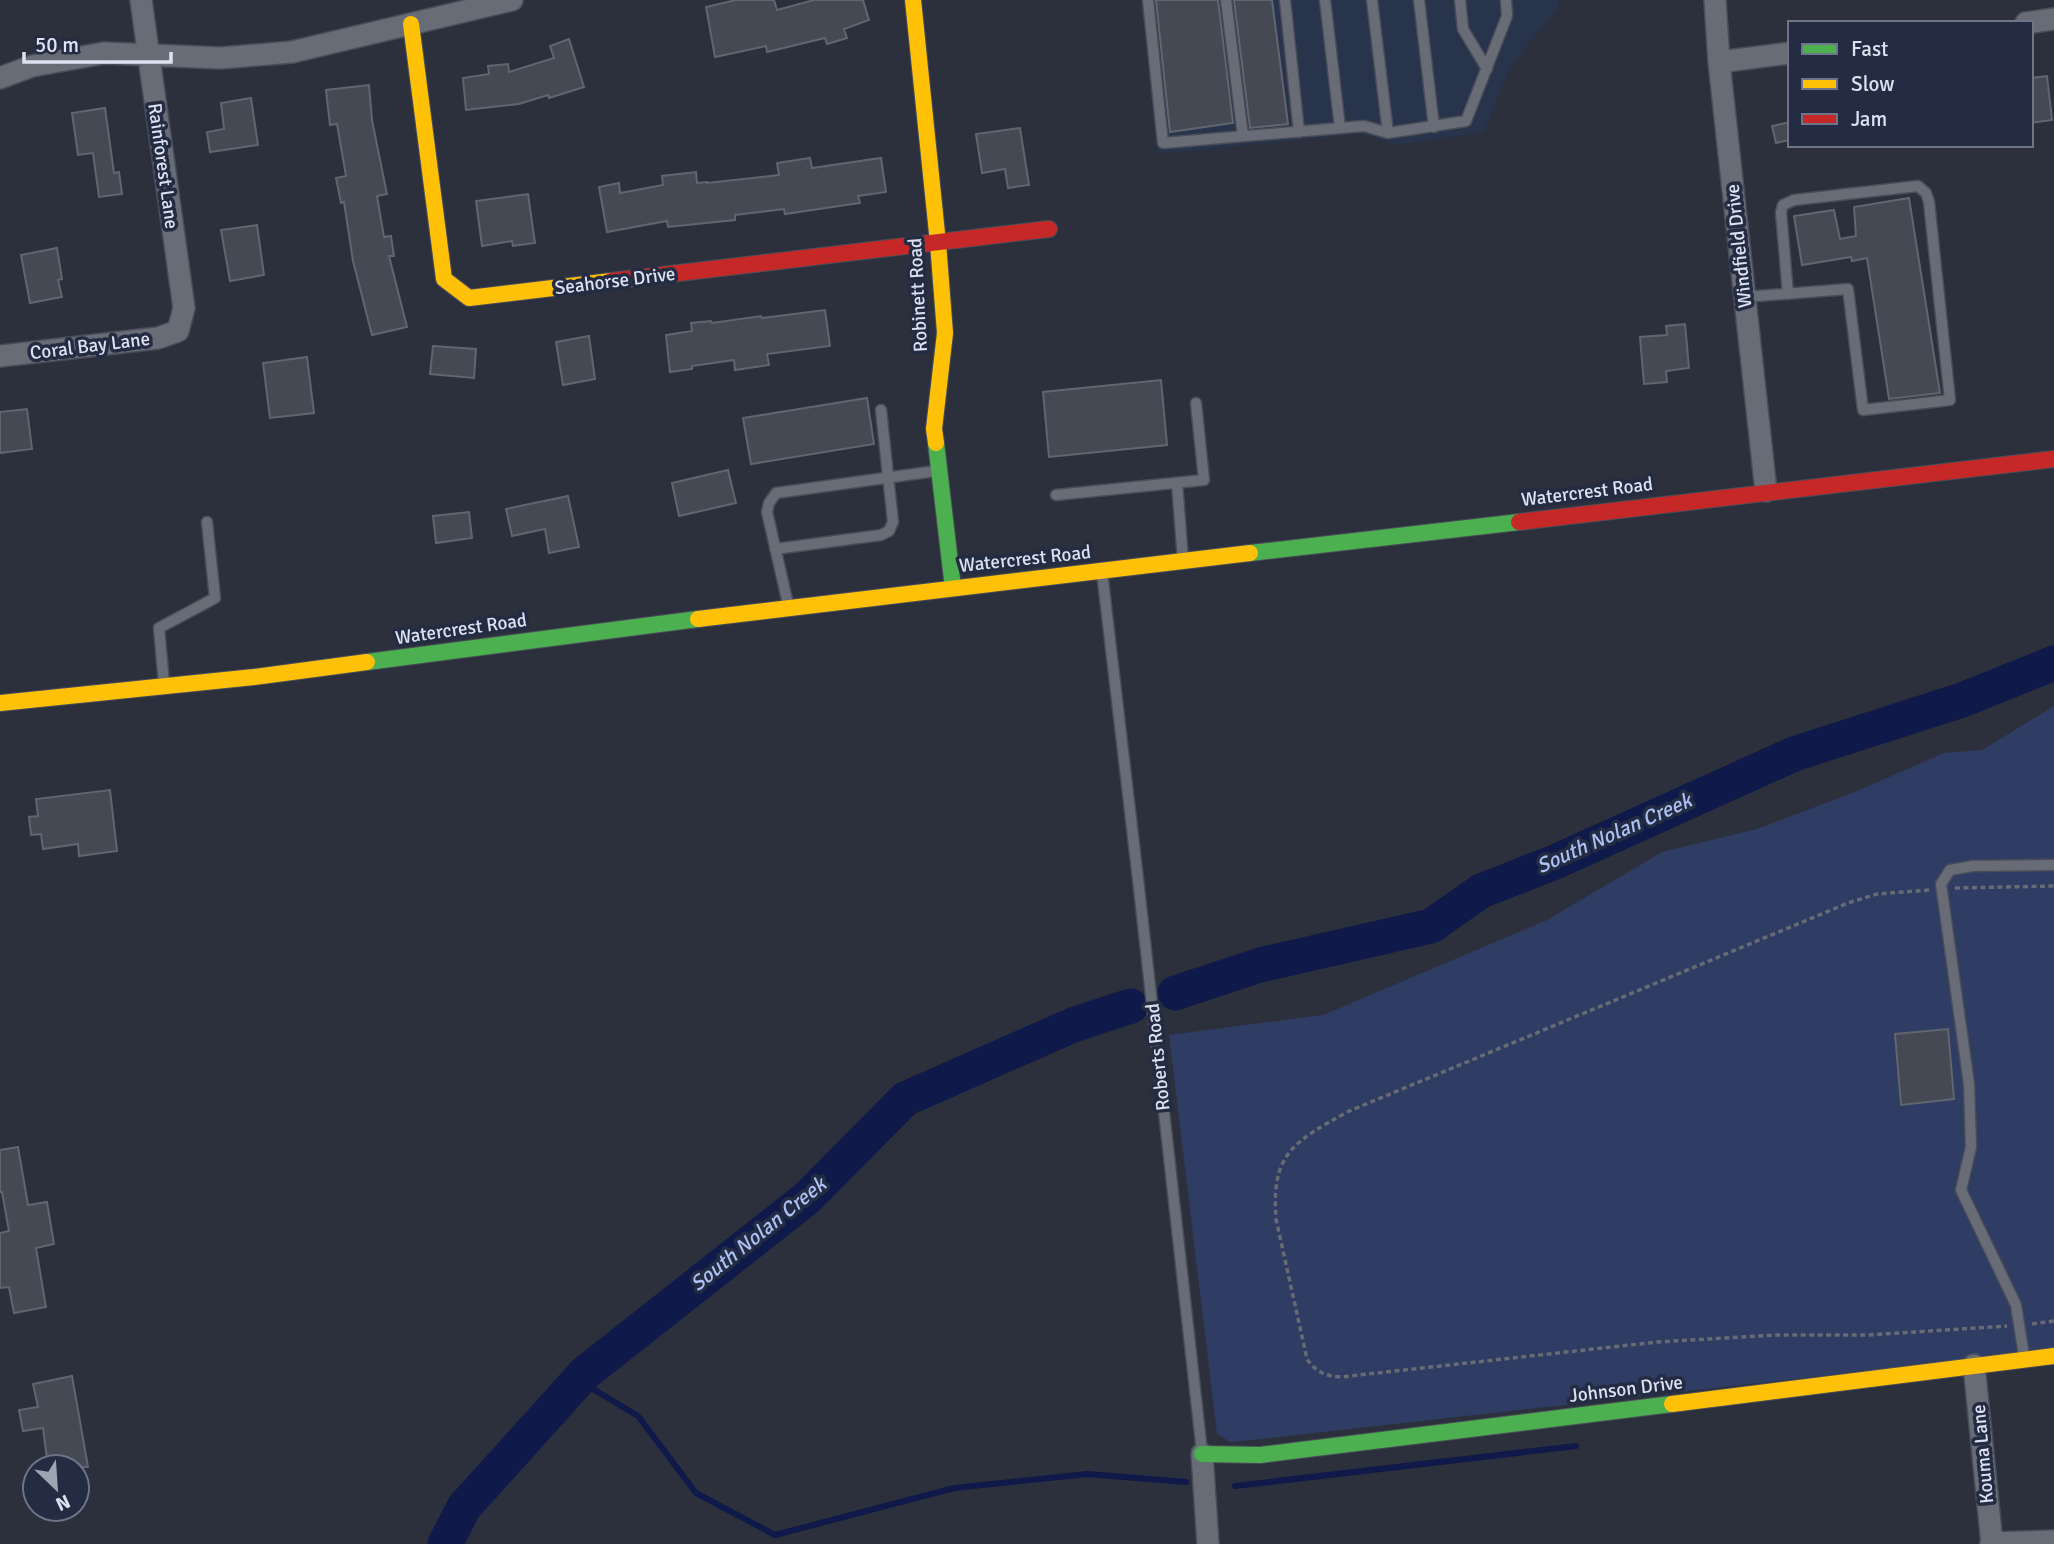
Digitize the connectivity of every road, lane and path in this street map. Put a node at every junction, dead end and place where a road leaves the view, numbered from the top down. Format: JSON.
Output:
{"nodes":[{"id":1,"x":141,"y":0,"type":"edge"},
{"id":2,"x":512,"y":0,"type":"edge"},
{"id":3,"x":913,"y":0,"type":"edge"},
{"id":4,"x":1148,"y":0,"type":"edge"},
{"id":5,"x":1226,"y":0,"type":"edge"},
{"id":6,"x":1285,"y":0,"type":"edge"},
{"id":7,"x":1325,"y":0,"type":"edge"},
{"id":8,"x":1372,"y":0,"type":"edge"},
{"id":9,"x":1419,"y":0,"type":"edge"},
{"id":10,"x":1460,"y":0,"type":"edge"},
{"id":11,"x":1506,"y":0,"type":"edge"},
{"id":12,"x":1714,"y":0,"type":"edge"},
{"id":13,"x":2054,"y":19,"type":"edge"},
{"id":14,"x":2033,"y":22,"type":"edge"},
{"id":15,"x":411,"y":24,"type":"junction"},
{"id":16,"x":1788,"y":53,"type":"edge"},
{"id":17,"x":147,"y":54,"type":"junction"},
{"id":18,"x":1720,"y":62,"type":"junction"},
{"id":19,"x":1486,"y":69,"type":"junction"},
{"id":20,"x":0,"y":78,"type":"edge"},
{"id":21,"x":1434,"y":127,"type":"junction"},
{"id":22,"x":1340,"y":128,"type":"junction"},
{"id":23,"x":1299,"y":132,"type":"junction"},
{"id":24,"x":1388,"y":133,"type":"junction"},
{"id":25,"x":1242,"y":136,"type":"junction"},
{"id":26,"x":1049,"y":229,"type":"dead end"},
{"id":27,"x":937,"y":243,"type":"junction"},
{"id":28,"x":1788,"y":294,"type":"junction"},
{"id":29,"x":1745,"y":297,"type":"junction"},
{"id":30,"x":178,"y":331,"type":"joint"},
{"id":31,"x":0,"y":356,"type":"edge"},
{"id":32,"x":1196,"y":403,"type":"dead end"},
{"id":33,"x":881,"y":410,"type":"dead end"},
{"id":34,"x":2054,"y":458,"type":"edge"},
{"id":35,"x":939,"y":471,"type":"junction"},
{"id":36,"x":888,"y":478,"type":"junction"},
{"id":37,"x":1177,"y":483,"type":"junction"},
{"id":38,"x":1766,"y":491,"type":"junction"},
{"id":39,"x":1056,"y":495,"type":"dead end"},
{"id":40,"x":207,"y":523,"type":"dead end"},
{"id":41,"x":775,"y":549,"type":"junction"},
{"id":42,"x":1184,"y":562,"type":"junction"},
{"id":43,"x":1102,"y":572,"type":"junction"},
{"id":44,"x":953,"y":588,"type":"junction"},
{"id":45,"x":789,"y":607,"type":"junction"},
{"id":46,"x":165,"y":686,"type":"junction"},
{"id":47,"x":0,"y":703,"type":"edge"},
{"id":48,"x":2054,"y":865,"type":"edge"},
{"id":49,"x":2054,"y":886,"type":"edge"},
{"id":50,"x":1941,"y":889,"type":"junction"},
{"id":51,"x":2054,"y":1321,"type":"edge"},
{"id":52,"x":2019,"y":1325,"type":"junction"},
{"id":53,"x":2054,"y":1356,"type":"edge"},
{"id":54,"x":2024,"y":1360,"type":"junction"},
{"id":55,"x":1974,"y":1365,"type":"junction"},
{"id":56,"x":1202,"y":1454,"type":"junction"},
{"id":57,"x":2054,"y":1541,"type":"edge"},
{"id":58,"x":1991,"y":1543,"type":"edge"},
{"id":59,"x":1208,"y":1544,"type":"edge"}],
"edges":[{"from":1,"to":17,"type":"street","name":"Rainforest Lane"},
{"from":2,"to":15,"type":"street"},
{"from":3,"to":27,"type":"street","name":"Robinett Road"},
{"from":4,"to":25,"type":"lane"},
{"from":5,"to":25,"type":"lane"},
{"from":6,"to":23,"type":"lane"},
{"from":7,"to":22,"type":"lane"},
{"from":8,"to":24,"type":"lane"},
{"from":9,"to":21,"type":"lane"},
{"from":10,"to":19,"type":"lane"},
{"from":11,"to":19,"type":"lane"},
{"from":12,"to":18,"type":"street","name":"Windfield Drive"},
{"from":13,"to":14,"type":"street"},
{"from":15,"to":17,"type":"street"},
{"from":15,"to":27,"type":"street","name":"Seahorse Drive"},
{"from":16,"to":18,"type":"street"},
{"from":17,"to":20,"type":"street"},
{"from":17,"to":30,"type":"street","name":"Rainforest Lane"},
{"from":18,"to":29,"type":"street","name":"Windfield Drive"},
{"from":19,"to":21,"type":"lane"},
{"from":21,"to":24,"type":"lane"},
{"from":22,"to":23,"type":"lane"},
{"from":22,"to":24,"type":"lane"},
{"from":23,"to":25,"type":"lane"},
{"from":26,"to":27,"type":"street","name":"Seahorse Drive"},
{"from":27,"to":35,"type":"street","name":"Robinett Road"},
{"from":28,"to":28,"type":"lane"},
{"from":28,"to":29,"type":"lane"},
{"from":29,"to":38,"type":"street","name":"Windfield Drive"},
{"from":30,"to":31,"type":"street","name":"Coral Bay Lane"},
{"from":32,"to":37,"type":"lane"},
{"from":33,"to":36,"type":"lane"},
{"from":34,"to":38,"type":"street","name":"Watercrest Road"},
{"from":35,"to":36,"type":"lane"},
{"from":35,"to":44,"type":"street","name":"Robinett Road"},
{"from":36,"to":41,"type":"lane"},
{"from":36,"to":41,"type":"lane"},
{"from":37,"to":39,"type":"lane"},
{"from":37,"to":42,"type":"lane"},
{"from":38,"to":42,"type":"street","name":"Watercrest Road"},
{"from":40,"to":46,"type":"lane"},
{"from":41,"to":45,"type":"lane"},
{"from":42,"to":43,"type":"street","name":"Watercrest Road"},
{"from":43,"to":44,"type":"street","name":"Watercrest Road"},
{"from":43,"to":56,"type":"lane","name":"Roberts Road"},
{"from":44,"to":45,"type":"street","name":"Watercrest Road"},
{"from":45,"to":46,"type":"street","name":"Watercrest Road"},
{"from":46,"to":47,"type":"street","name":"Watercrest Road"},
{"from":48,"to":50,"type":"lane"},
{"from":49,"to":50,"type":"path"},
{"from":50,"to":52,"type":"lane"},
{"from":50,"to":52,"type":"path"},
{"from":51,"to":52,"type":"path"},
{"from":52,"to":54,"type":"lane"},
{"from":53,"to":54,"type":"street","name":"Johnson Drive"},
{"from":54,"to":55,"type":"street","name":"Johnson Drive"},
{"from":55,"to":56,"type":"street","name":"Johnson Drive"},
{"from":55,"to":58,"type":"street","name":"Kouma Lane"},
{"from":56,"to":59,"type":"street","name":"Roberts Road"},
{"from":57,"to":58,"type":"street"}]}
